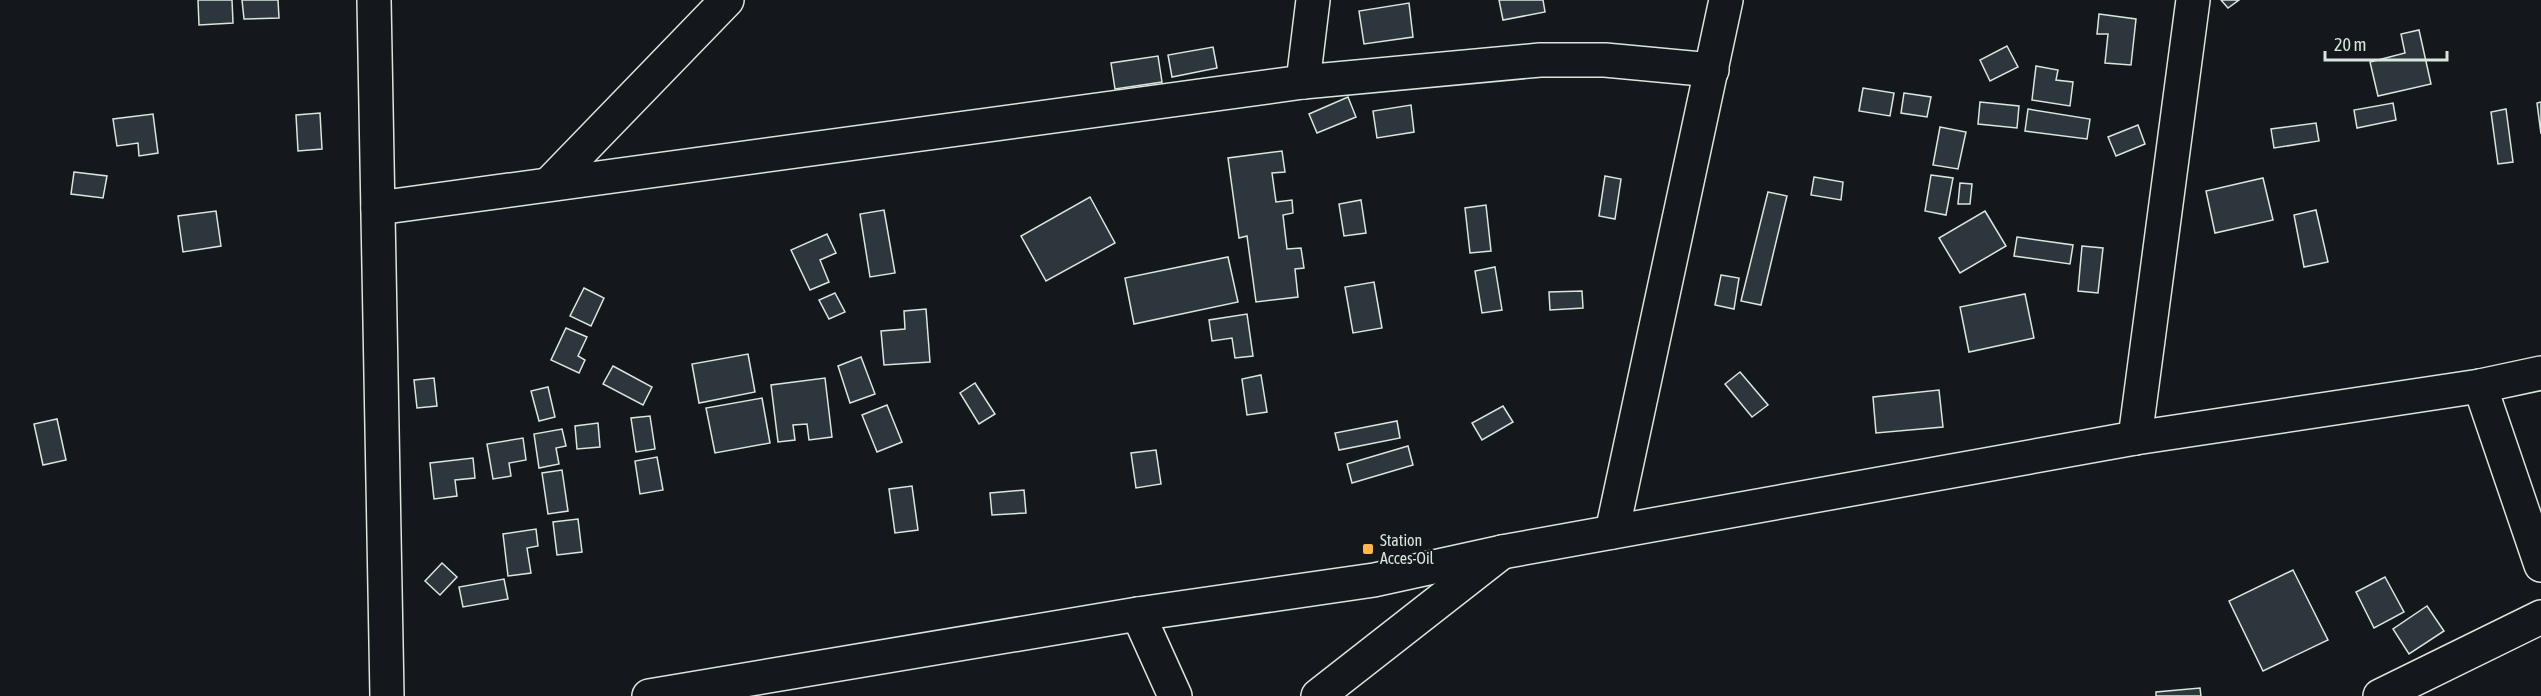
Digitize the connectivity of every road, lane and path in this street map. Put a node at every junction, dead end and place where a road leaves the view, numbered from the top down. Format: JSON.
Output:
{"nodes":[{"id":1,"x":374,"y":0,"type":"edge"},
{"id":2,"x":727,"y":0,"type":"edge"},
{"id":3,"x":1313,"y":0,"type":"edge"},
{"id":4,"x":1726,"y":0,"type":"edge"},
{"id":5,"x":2193,"y":0,"type":"edge"},
{"id":6,"x":1712,"y":70,"type":"junction"},
{"id":7,"x":1303,"y":82,"type":"junction"},
{"id":8,"x":549,"y":184,"type":"junction"},
{"id":9,"x":378,"y":208,"type":"junction"},
{"id":10,"x":2541,"y":373,"type":"edge"},
{"id":11,"x":2480,"y":386,"type":"junction"},
{"id":12,"x":2135,"y":438,"type":"junction"},
{"id":13,"x":1612,"y":532,"type":"junction"},
{"id":14,"x":1502,"y":552,"type":"junction"},
{"id":15,"x":2541,"y":565,"type":"edge"},
{"id":16,"x":1138,"y":614,"type":"junction"},
{"id":17,"x":2541,"y":617,"type":"edge"},
{"id":18,"x":387,"y":696,"type":"edge"},
{"id":19,"x":649,"y":696,"type":"edge"},
{"id":20,"x":1175,"y":696,"type":"edge"},
{"id":21,"x":1318,"y":696,"type":"edge"},
{"id":22,"x":2380,"y":696,"type":"edge"}],
"edges":[{"from":1,"to":9,"type":"street"},
{"from":2,"to":8,"type":"street"},
{"from":3,"to":7,"type":"street"},
{"from":4,"to":6,"type":"street"},
{"from":5,"to":12,"type":"street"},
{"from":6,"to":7,"type":"street"},
{"from":6,"to":13,"type":"street"},
{"from":7,"to":8,"type":"street"},
{"from":8,"to":9,"type":"street"},
{"from":9,"to":18,"type":"street"},
{"from":10,"to":11,"type":"street"},
{"from":11,"to":12,"type":"street"},
{"from":11,"to":15,"type":"street"},
{"from":12,"to":13,"type":"street"},
{"from":13,"to":14,"type":"street"},
{"from":14,"to":16,"type":"street"},
{"from":14,"to":21,"type":"street"},
{"from":16,"to":19,"type":"street"},
{"from":16,"to":20,"type":"street"},
{"from":17,"to":22,"type":"street"}]}
